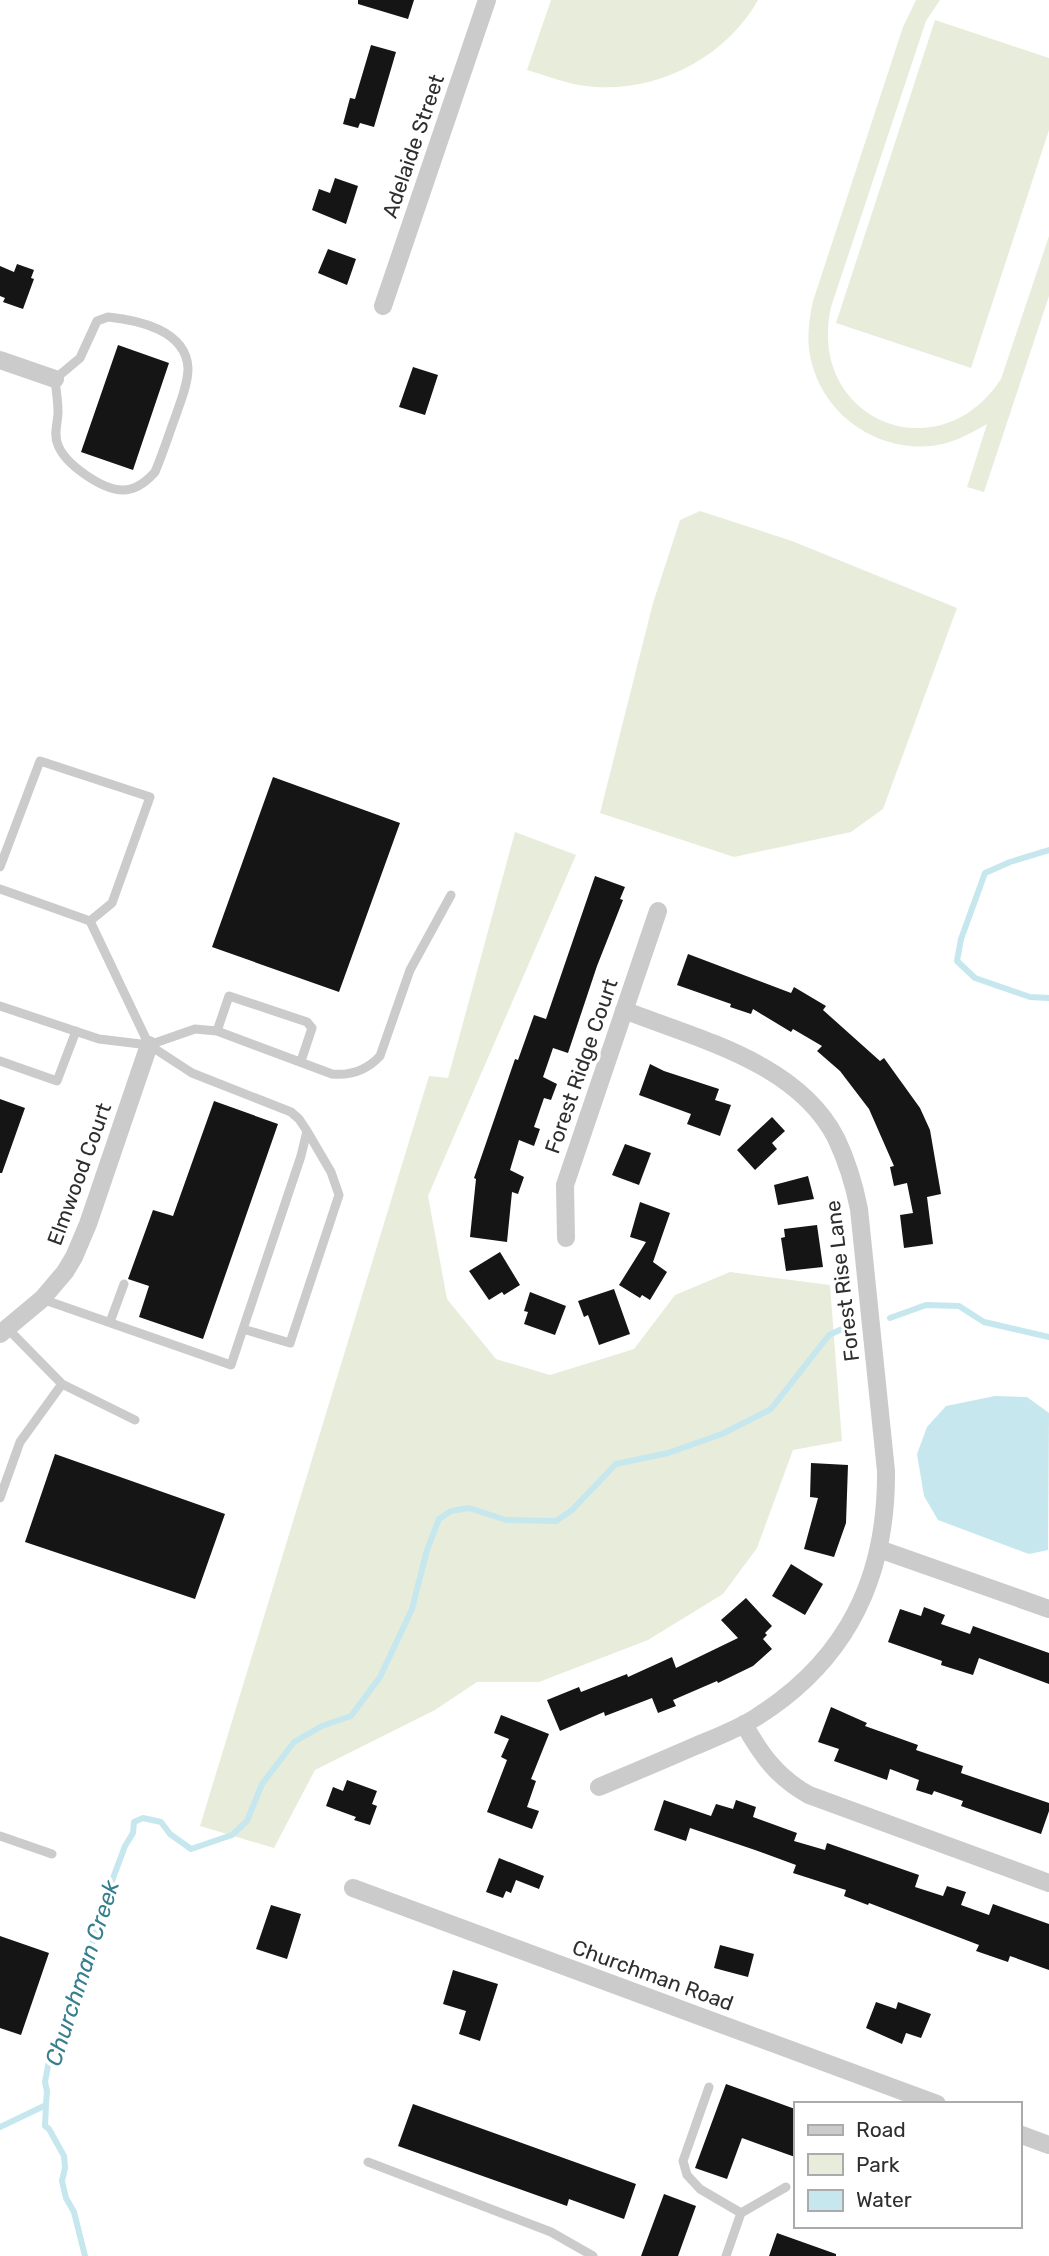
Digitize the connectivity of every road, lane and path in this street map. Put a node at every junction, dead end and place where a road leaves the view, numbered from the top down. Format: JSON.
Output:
{"nodes":[{"id":1,"x":487,"y":0,"type":"edge"},
{"id":2,"x":383,"y":306,"type":"dead end"},
{"id":3,"x":0,"y":360,"type":"edge"},
{"id":4,"x":55,"y":379,"type":"junction"},
{"id":5,"x":0,"y":867,"type":"edge"},
{"id":6,"x":0,"y":888,"type":"edge"},
{"id":7,"x":451,"y":895,"type":"dead end"},
{"id":8,"x":658,"y":911,"type":"dead end"},
{"id":9,"x":90,"y":920,"type":"junction"},
{"id":10,"x":0,"y":1006,"type":"edge"},
{"id":11,"x":624,"y":1010,"type":"junction"},
{"id":12,"x":76,"y":1031,"type":"junction"},
{"id":13,"x":217,"y":1031,"type":"junction"},
{"id":14,"x":149,"y":1045,"type":"junction"},
{"id":15,"x":0,"y":1061,"type":"edge"},
{"id":16,"x":301,"y":1061,"type":"junction"},
{"id":17,"x":307,"y":1131,"type":"junction"},
{"id":18,"x":566,"y":1238,"type":"dead end"},
{"id":19,"x":124,"y":1284,"type":"dead end"},
{"id":20,"x":43,"y":1299,"type":"junction"},
{"id":21,"x":110,"y":1322,"type":"junction"},
{"id":22,"x":3,"y":1329,"type":"edge"},
{"id":23,"x":243,"y":1329,"type":"junction"},
{"id":24,"x":62,"y":1384,"type":"junction"},
{"id":25,"x":135,"y":1420,"type":"dead end"},
{"id":26,"x":0,"y":1498,"type":"edge"},
{"id":27,"x":879,"y":1549,"type":"junction"},
{"id":28,"x":1049,"y":1609,"type":"edge"},
{"id":29,"x":744,"y":1724,"type":"junction"},
{"id":30,"x":599,"y":1787,"type":"dead end"},
{"id":31,"x":0,"y":1836,"type":"edge"},
{"id":32,"x":52,"y":1854,"type":"dead end"},
{"id":33,"x":1049,"y":1883,"type":"edge"},
{"id":34,"x":353,"y":1888,"type":"dead end"},
{"id":35,"x":709,"y":2087,"type":"dead end"},
{"id":36,"x":932,"y":2102,"type":"edge"},
{"id":37,"x":1021,"y":2135,"type":"edge"},
{"id":38,"x":1049,"y":2145,"type":"edge"},
{"id":39,"x":368,"y":2162,"type":"dead end"},
{"id":40,"x":786,"y":2188,"type":"dead end"},
{"id":41,"x":741,"y":2213,"type":"junction"},
{"id":42,"x":593,"y":2256,"type":"edge"},
{"id":43,"x":726,"y":2256,"type":"edge"}],
"edges":[{"from":1,"to":2,"type":"street","name":"Adelaide Street"},
{"from":3,"to":4,"type":"street"},
{"from":4,"to":4,"type":"lane"},
{"from":5,"to":9,"type":"lane"},
{"from":6,"to":9,"type":"lane"},
{"from":7,"to":16,"type":"lane"},
{"from":8,"to":11,"type":"street","name":"Forest Ridge Court"},
{"from":9,"to":14,"type":"lane"},
{"from":10,"to":12,"type":"lane"},
{"from":11,"to":18,"type":"street","name":"Forest Ridge Court"},
{"from":11,"to":27,"type":"street","name":"Forest Rise Lane"},
{"from":12,"to":14,"type":"lane"},
{"from":12,"to":15,"type":"lane"},
{"from":13,"to":14,"type":"lane"},
{"from":13,"to":16,"type":"lane"},
{"from":13,"to":16,"type":"lane"},
{"from":14,"to":17,"type":"lane"},
{"from":14,"to":20,"type":"street","name":"Elmwood Court"},
{"from":17,"to":23,"type":"lane"},
{"from":17,"to":23,"type":"lane"},
{"from":19,"to":21,"type":"lane"},
{"from":20,"to":21,"type":"lane"},
{"from":20,"to":22,"type":"street","name":"Elmwood Court"},
{"from":21,"to":23,"type":"lane"},
{"from":22,"to":24,"type":"lane"},
{"from":24,"to":25,"type":"lane"},
{"from":24,"to":26,"type":"lane"},
{"from":27,"to":28,"type":"street"},
{"from":27,"to":29,"type":"street","name":"Forest Rise Lane"},
{"from":29,"to":30,"type":"street","name":"Forest Rise Lane"},
{"from":29,"to":33,"type":"street"},
{"from":31,"to":32,"type":"lane"},
{"from":34,"to":36,"type":"street","name":"Churchman Road"},
{"from":35,"to":41,"type":"lane"},
{"from":37,"to":38,"type":"street"},
{"from":39,"to":42,"type":"lane"},
{"from":40,"to":41,"type":"lane"},
{"from":41,"to":43,"type":"lane"}]}
